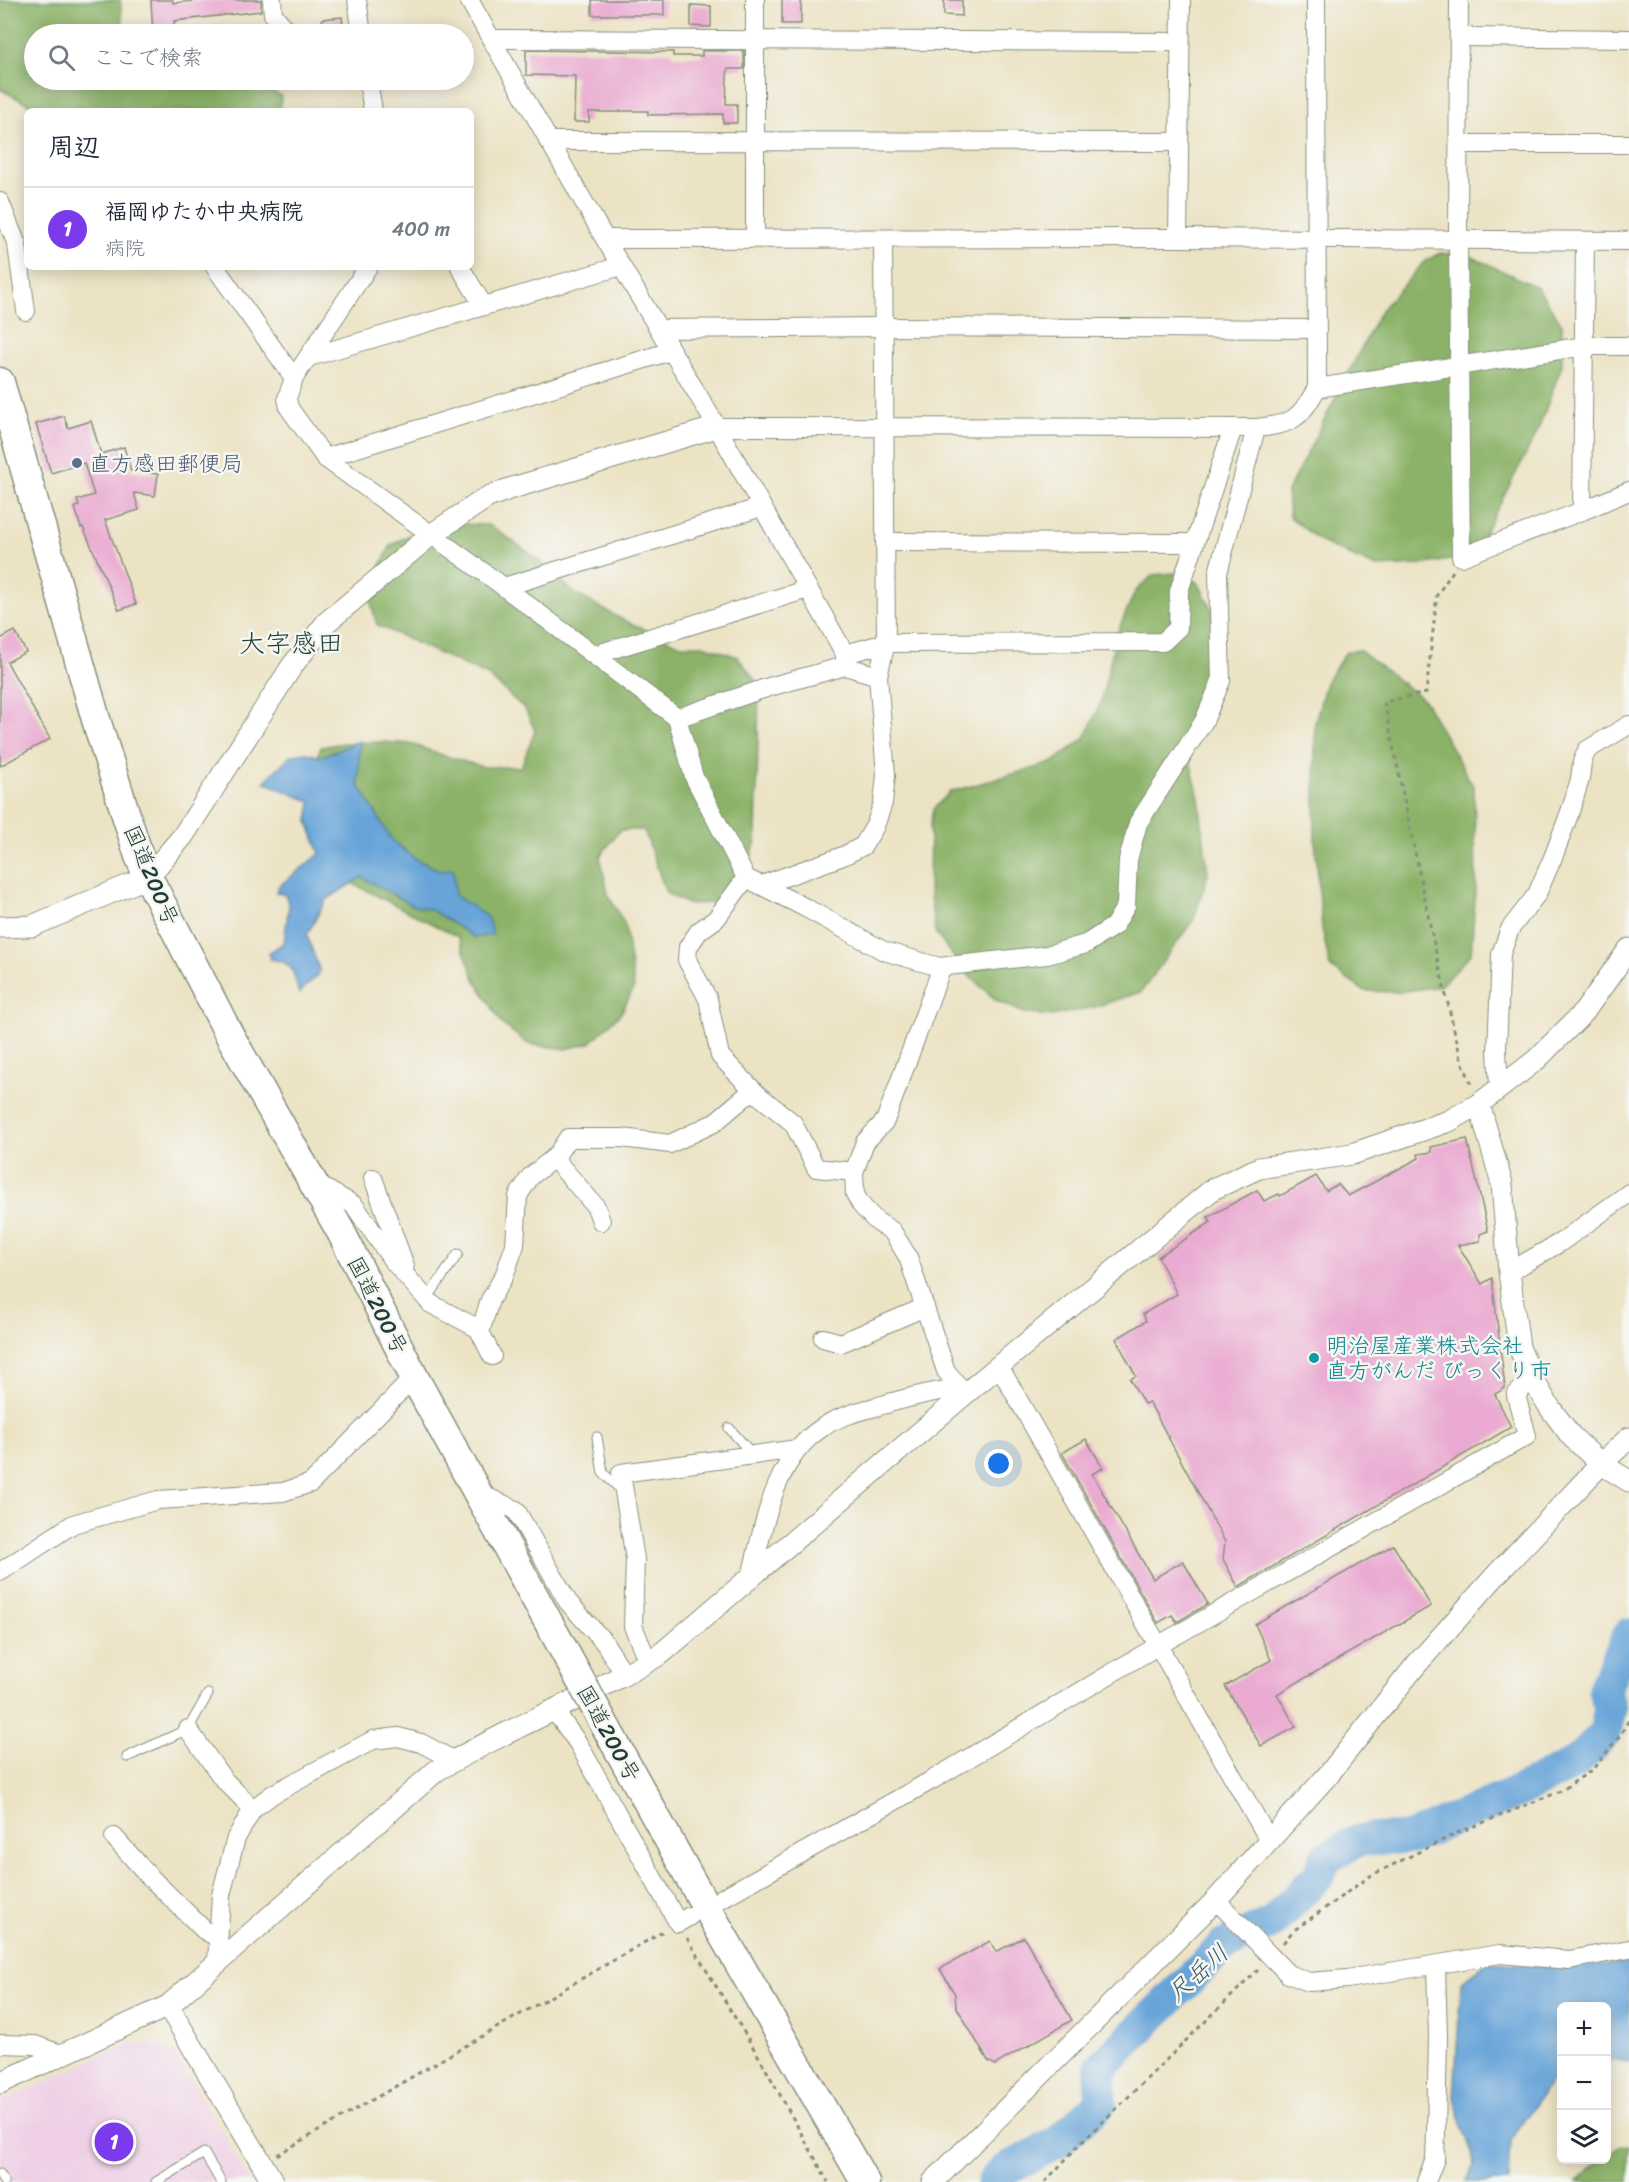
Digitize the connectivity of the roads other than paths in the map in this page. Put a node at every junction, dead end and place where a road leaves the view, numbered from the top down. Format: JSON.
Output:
{"nodes":[{"id":1,"x":272,"y":0,"type":"edge"},
{"id":2,"x":357,"y":0,"type":"edge"},
{"id":3,"x":469,"y":0,"type":"edge"},
{"id":4,"x":755,"y":0,"type":"edge"},
{"id":5,"x":1181,"y":0,"type":"edge"},
{"id":6,"x":1316,"y":0,"type":"edge"},
{"id":7,"x":1459,"y":0,"type":"edge"},
{"id":8,"x":282,"y":24,"type":"edge"},
{"id":9,"x":361,"y":24,"type":"edge"},
{"id":10,"x":1459,"y":37,"type":"junction"},
{"id":11,"x":491,"y":39,"type":"junction"},
{"id":12,"x":1629,"y":39,"type":"edge"},
{"id":13,"x":755,"y":41,"type":"junction"},
{"id":14,"x":1180,"y":42,"type":"junction"},
{"id":15,"x":370,"y":90,"type":"edge"},
{"id":16,"x":373,"y":108,"type":"edge"},
{"id":17,"x":548,"y":141,"type":"junction"},
{"id":18,"x":755,"y":141,"type":"junction"},
{"id":19,"x":1179,"y":142,"type":"junction"},
{"id":20,"x":1459,"y":144,"type":"junction"},
{"id":21,"x":1629,"y":144,"type":"edge"},
{"id":22,"x":0,"y":202,"type":"edge"},
{"id":23,"x":755,"y":237,"type":"junction"},
{"id":24,"x":1178,"y":238,"type":"junction"},
{"id":25,"x":605,"y":239,"type":"junction"},
{"id":26,"x":883,"y":239,"type":"junction"},
{"id":27,"x":1318,"y":239,"type":"junction"},
{"id":28,"x":1458,"y":240,"type":"junction"},
{"id":29,"x":1585,"y":241,"type":"junction"},
{"id":30,"x":1629,"y":241,"type":"edge"},
{"id":31,"x":22,"y":245,"type":"edge"},
{"id":32,"x":621,"y":266,"type":"junction"},
{"id":33,"x":217,"y":270,"type":"edge"},
{"id":34,"x":366,"y":270,"type":"edge"},
{"id":35,"x":462,"y":270,"type":"edge"},
{"id":36,"x":483,"y":305,"type":"junction"},
{"id":37,"x":26,"y":311,"type":"dead end"},
{"id":38,"x":883,"y":327,"type":"junction"},
{"id":39,"x":659,"y":329,"type":"junction"},
{"id":40,"x":1317,"y":329,"type":"junction"},
{"id":41,"x":1585,"y":346,"type":"junction"},
{"id":42,"x":1629,"y":346,"type":"edge"},
{"id":43,"x":670,"y":351,"type":"junction"},
{"id":44,"x":309,"y":357,"type":"junction"},
{"id":45,"x":1460,"y":367,"type":"junction"},
{"id":46,"x":294,"y":378,"type":"junction"},
{"id":47,"x":0,"y":382,"type":"edge"},
{"id":48,"x":1317,"y":388,"type":"junction"},
{"id":49,"x":884,"y":426,"type":"junction"},
{"id":50,"x":717,"y":427,"type":"junction"},
{"id":51,"x":1233,"y":428,"type":"junction"},
{"id":52,"x":1256,"y":428,"type":"junction"},
{"id":53,"x":325,"y":458,"type":"junction"},
{"id":54,"x":1629,"y":491,"type":"edge"},
{"id":55,"x":762,"y":507,"type":"junction"},
{"id":56,"x":1582,"y":511,"type":"junction"},
{"id":57,"x":432,"y":534,"type":"junction"},
{"id":58,"x":885,"y":542,"type":"junction"},
{"id":59,"x":1194,"y":543,"type":"junction"},
{"id":60,"x":504,"y":587,"type":"junction"},
{"id":61,"x":808,"y":589,"type":"junction"},
{"id":62,"x":886,"y":643,"type":"junction"},
{"id":63,"x":594,"y":655,"type":"junction"},
{"id":64,"x":845,"y":660,"type":"junction"},
{"id":65,"x":878,"y":676,"type":"junction"},
{"id":66,"x":677,"y":718,"type":"junction"},
{"id":67,"x":1629,"y":725,"type":"edge"},
{"id":68,"x":148,"y":877,"type":"junction"},
{"id":69,"x":754,"y":881,"type":"junction"},
{"id":70,"x":0,"y":927,"type":"edge"},
{"id":71,"x":1629,"y":949,"type":"edge"},
{"id":72,"x":942,"y":967,"type":"junction"},
{"id":73,"x":1499,"y":1088,"type":"junction"},
{"id":74,"x":753,"y":1090,"type":"junction"},
{"id":75,"x":1479,"y":1104,"type":"junction"},
{"id":76,"x":556,"y":1156,"type":"junction"},
{"id":77,"x":854,"y":1172,"type":"junction"},
{"id":78,"x":373,"y":1178,"type":"dead end"},
{"id":79,"x":312,"y":1181,"type":"junction"},
{"id":80,"x":1629,"y":1193,"type":"edge"},
{"id":81,"x":601,"y":1221,"type":"dead end"},
{"id":82,"x":458,"y":1254,"type":"dead end"},
{"id":83,"x":1509,"y":1272,"type":"junction"},
{"id":84,"x":409,"y":1279,"type":"junction"},
{"id":85,"x":427,"y":1299,"type":"junction"},
{"id":86,"x":925,"y":1307,"type":"junction"},
{"id":87,"x":481,"y":1330,"type":"junction"},
{"id":88,"x":824,"y":1338,"type":"dead end"},
{"id":89,"x":492,"y":1356,"type":"dead end"},
{"id":90,"x":999,"y":1366,"type":"junction"},
{"id":91,"x":414,"y":1377,"type":"junction"},
{"id":92,"x":1532,"y":1378,"type":"junction"},
{"id":93,"x":962,"y":1391,"type":"junction"},
{"id":94,"x":729,"y":1428,"type":"dead end"},
{"id":95,"x":597,"y":1437,"type":"dead end"},
{"id":96,"x":1629,"y":1438,"type":"edge"},
{"id":97,"x":797,"y":1449,"type":"junction"},
{"id":98,"x":753,"y":1455,"type":"junction"},
{"id":99,"x":1601,"y":1464,"type":"junction"},
{"id":100,"x":1629,"y":1481,"type":"edge"},
{"id":101,"x":478,"y":1492,"type":"junction"},
{"id":102,"x":624,"y":1492,"type":"junction"},
{"id":103,"x":0,"y":1572,"type":"edge"},
{"id":104,"x":751,"y":1577,"type":"junction"},
{"id":105,"x":1159,"y":1645,"type":"junction"},
{"id":106,"x":648,"y":1662,"type":"junction"},
{"id":107,"x":626,"y":1675,"type":"junction"},
{"id":108,"x":208,"y":1694,"type":"dead end"},
{"id":109,"x":554,"y":1710,"type":"junction"},
{"id":110,"x":188,"y":1729,"type":"junction"},
{"id":111,"x":127,"y":1757,"type":"dead end"},
{"id":112,"x":453,"y":1761,"type":"junction"},
{"id":113,"x":253,"y":1809,"type":"junction"},
{"id":114,"x":114,"y":1837,"type":"dead end"},
{"id":115,"x":1270,"y":1842,"type":"junction"},
{"id":116,"x":722,"y":1898,"type":"dead end"},
{"id":117,"x":1216,"y":1900,"type":"junction"},
{"id":118,"x":684,"y":1919,"type":"road end"},
{"id":119,"x":218,"y":1938,"type":"junction"},
{"id":120,"x":1629,"y":1949,"type":"edge"},
{"id":121,"x":217,"y":1962,"type":"junction"},
{"id":122,"x":1436,"y":1965,"type":"junction"},
{"id":123,"x":168,"y":2006,"type":"junction"},
{"id":124,"x":0,"y":2044,"type":"edge"},
{"id":125,"x":63,"y":2055,"type":"junction"},
{"id":126,"x":0,"y":2083,"type":"edge"},
{"id":127,"x":0,"y":2174,"type":"edge"},
{"id":128,"x":4,"y":2182,"type":"edge"},
{"id":129,"x":156,"y":2182,"type":"edge"},
{"id":130,"x":221,"y":2182,"type":"edge"},
{"id":131,"x":273,"y":2182,"type":"edge"},
{"id":132,"x":865,"y":2182,"type":"edge"},
{"id":133,"x":933,"y":2182,"type":"edge"},
{"id":134,"x":1426,"y":2182,"type":"edge"}],
"edges":[{"from":1,"to":8,"type":"street"},
{"from":2,"to":9,"type":"street"},
{"from":3,"to":11,"type":"street"},
{"from":4,"to":13,"type":"street"},
{"from":5,"to":14,"type":"street"},
{"from":6,"to":27,"type":"street"},
{"from":7,"to":10,"type":"street"},
{"from":10,"to":12,"type":"street"},
{"from":10,"to":20,"type":"street"},
{"from":11,"to":13,"type":"street"},
{"from":11,"to":17,"type":"street"},
{"from":13,"to":14,"type":"street"},
{"from":13,"to":18,"type":"street"},
{"from":14,"to":19,"type":"street"},
{"from":15,"to":16,"type":"street"},
{"from":17,"to":18,"type":"street"},
{"from":17,"to":25,"type":"street"},
{"from":18,"to":19,"type":"street"},
{"from":18,"to":23,"type":"street"},
{"from":19,"to":24,"type":"street"},
{"from":20,"to":21,"type":"street"},
{"from":20,"to":28,"type":"street"},
{"from":22,"to":31,"type":"street"},
{"from":23,"to":25,"type":"street"},
{"from":23,"to":26,"type":"street"},
{"from":24,"to":26,"type":"street"},
{"from":24,"to":27,"type":"street"},
{"from":25,"to":32,"type":"street"},
{"from":26,"to":38,"type":"street"},
{"from":27,"to":28,"type":"street"},
{"from":27,"to":40,"type":"street"},
{"from":28,"to":29,"type":"street"},
{"from":28,"to":45,"type":"street"},
{"from":29,"to":30,"type":"street"},
{"from":29,"to":41,"type":"street"},
{"from":31,"to":37,"type":"street"},
{"from":32,"to":36,"type":"street"},
{"from":32,"to":39,"type":"street"},
{"from":33,"to":46,"type":"street"},
{"from":34,"to":44,"type":"street"},
{"from":35,"to":36,"type":"street"},
{"from":36,"to":44,"type":"street"},
{"from":38,"to":39,"type":"street"},
{"from":38,"to":40,"type":"street"},
{"from":38,"to":49,"type":"street"},
{"from":39,"to":43,"type":"street"},
{"from":40,"to":48,"type":"street"},
{"from":41,"to":42,"type":"street"},
{"from":41,"to":45,"type":"street"},
{"from":41,"to":56,"type":"street"},
{"from":43,"to":50,"type":"street"},
{"from":43,"to":53,"type":"street"},
{"from":44,"to":46,"type":"street"},
{"from":45,"to":48,"type":"street"},
{"from":45,"to":56,"type":"street"},
{"from":46,"to":53,"type":"street"},
{"from":47,"to":68,"type":"highway","name":"国道200号"},
{"from":48,"to":52,"type":"street"},
{"from":49,"to":50,"type":"street"},
{"from":49,"to":51,"type":"street"},
{"from":49,"to":58,"type":"street"},
{"from":50,"to":55,"type":"street"},
{"from":50,"to":57,"type":"street"},
{"from":51,"to":52,"type":"street"},
{"from":51,"to":59,"type":"street"},
{"from":52,"to":72,"type":"street"},
{"from":53,"to":57,"type":"street"},
{"from":54,"to":56,"type":"street"},
{"from":55,"to":60,"type":"street"},
{"from":55,"to":61,"type":"street"},
{"from":57,"to":60,"type":"street"},
{"from":57,"to":68,"type":"street"},
{"from":58,"to":59,"type":"street"},
{"from":58,"to":62,"type":"street"},
{"from":59,"to":62,"type":"street"},
{"from":60,"to":63,"type":"street"},
{"from":61,"to":63,"type":"street"},
{"from":61,"to":64,"type":"street"},
{"from":62,"to":64,"type":"street"},
{"from":62,"to":65,"type":"street"},
{"from":63,"to":66,"type":"street"},
{"from":64,"to":65,"type":"street"},
{"from":64,"to":66,"type":"street"},
{"from":65,"to":69,"type":"street"},
{"from":66,"to":69,"type":"street"},
{"from":67,"to":73,"type":"street"},
{"from":68,"to":70,"type":"street"},
{"from":68,"to":79,"type":"highway","name":"国道200号"},
{"from":69,"to":72,"type":"street"},
{"from":69,"to":74,"type":"street"},
{"from":71,"to":73,"type":"street"},
{"from":72,"to":77,"type":"street"},
{"from":73,"to":75,"type":"street"},
{"from":74,"to":76,"type":"street"},
{"from":74,"to":77,"type":"street"},
{"from":75,"to":83,"type":"street"},
{"from":75,"to":90,"type":"street"},
{"from":76,"to":81,"type":"street"},
{"from":76,"to":87,"type":"street"},
{"from":77,"to":86,"type":"street"},
{"from":78,"to":84,"type":"street"},
{"from":79,"to":84,"type":"street"},
{"from":79,"to":91,"type":"highway","name":"国道200号"},
{"from":80,"to":83,"type":"street"},
{"from":82,"to":85,"type":"lane"},
{"from":83,"to":92,"type":"street"},
{"from":84,"to":85,"type":"street"},
{"from":85,"to":87,"type":"street"},
{"from":86,"to":88,"type":"street"},
{"from":86,"to":93,"type":"street"},
{"from":87,"to":89,"type":"street"},
{"from":90,"to":93,"type":"street"},
{"from":90,"to":105,"type":"street"},
{"from":91,"to":101,"type":"highway","name":"国道200号"},
{"from":91,"to":103,"type":"street"},
{"from":92,"to":99,"type":"street"},
{"from":92,"to":105,"type":"street"},
{"from":93,"to":97,"type":"street"},
{"from":93,"to":104,"type":"street"},
{"from":94,"to":98,"type":"lane"},
{"from":95,"to":102,"type":"lane"},
{"from":96,"to":99,"type":"street"},
{"from":97,"to":98,"type":"street"},
{"from":97,"to":104,"type":"street"},
{"from":98,"to":102,"type":"street"},
{"from":99,"to":100,"type":"street"},
{"from":99,"to":115,"type":"street"},
{"from":101,"to":107,"type":"street"},
{"from":101,"to":132,"type":"highway","name":"国道200号","bridge":true},
{"from":102,"to":106,"type":"street"},
{"from":104,"to":106,"type":"street"},
{"from":105,"to":115,"type":"street"},
{"from":105,"to":116,"type":"street"},
{"from":106,"to":107,"type":"street"},
{"from":107,"to":109,"type":"street"},
{"from":108,"to":110,"type":"lane"},
{"from":109,"to":112,"type":"street"},
{"from":109,"to":118,"type":"street"},
{"from":110,"to":111,"type":"lane"},
{"from":110,"to":113,"type":"street"},
{"from":112,"to":113,"type":"street"},
{"from":112,"to":121,"type":"street"},
{"from":113,"to":119,"type":"street"},
{"from":114,"to":119,"type":"street"},
{"from":115,"to":117,"type":"street"},
{"from":117,"to":122,"type":"street"},
{"from":117,"to":133,"type":"street"},
{"from":119,"to":121,"type":"street"},
{"from":120,"to":122,"type":"street"},
{"from":121,"to":123,"type":"street"},
{"from":122,"to":134,"type":"street"},
{"from":123,"to":125,"type":"street"},
{"from":123,"to":131,"type":"street"},
{"from":124,"to":125,"type":"street"},
{"from":125,"to":126,"type":"street"},
{"from":127,"to":128,"type":"lane"},
{"from":129,"to":130,"type":"lane"}]}
